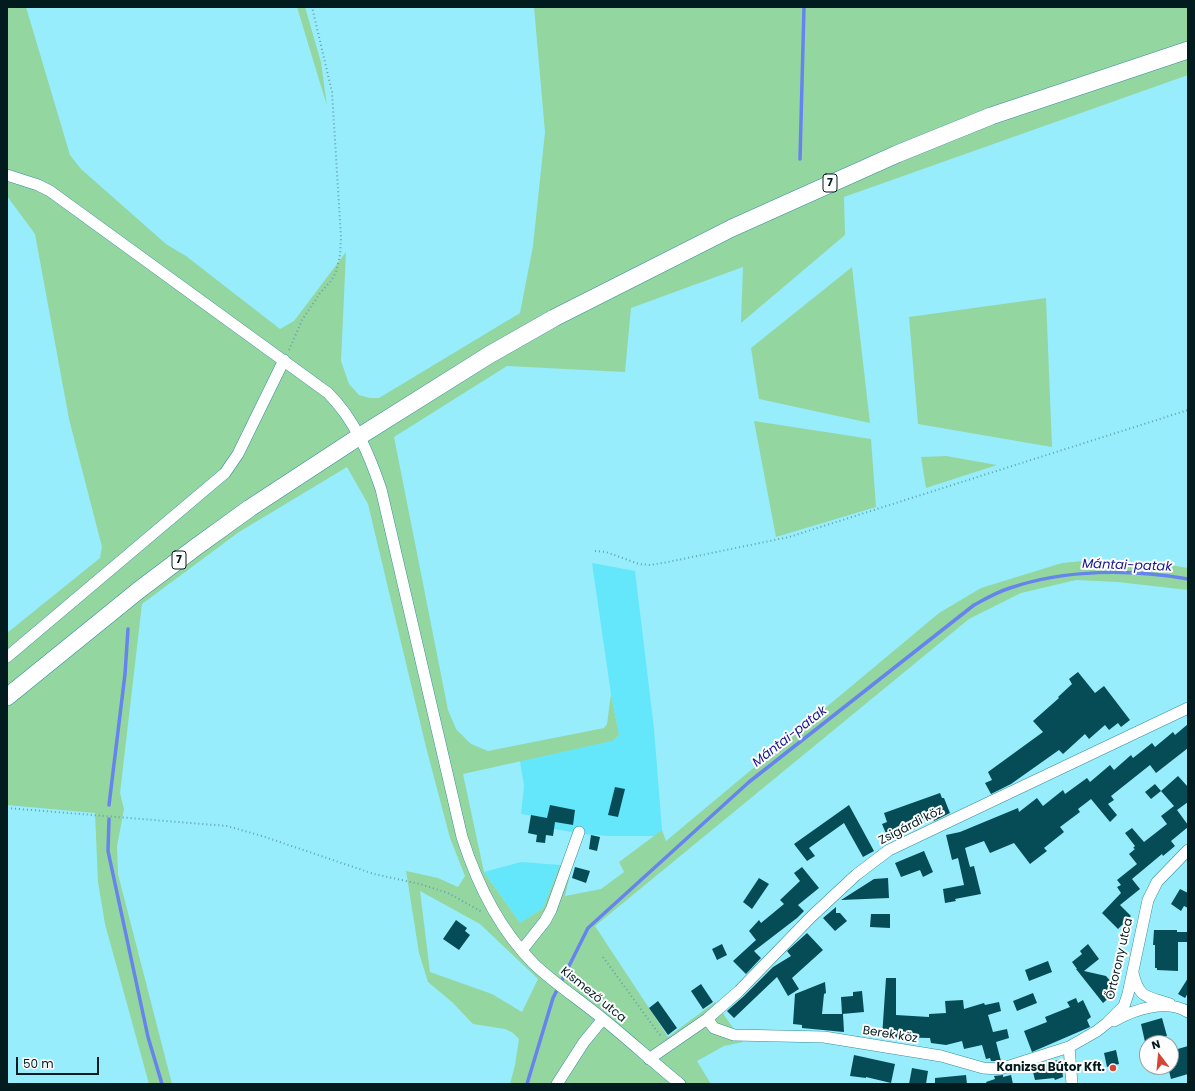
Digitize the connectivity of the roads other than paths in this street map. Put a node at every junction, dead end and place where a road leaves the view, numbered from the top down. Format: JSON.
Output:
{"nodes":[{"id":1,"x":1188,"y":50,"type":"edge"},
{"id":2,"x":7,"y":175,"type":"edge"},
{"id":3,"x":284,"y":360,"type":"junction"},
{"id":4,"x":360,"y":436,"type":"junction"},
{"id":5,"x":7,"y":657,"type":"edge"},
{"id":6,"x":7,"y":697,"type":"edge"},
{"id":7,"x":1188,"y":708,"type":"edge"},
{"id":8,"x":579,"y":832,"type":"dead end"},
{"id":9,"x":1188,"y":850,"type":"edge"},
{"id":10,"x":522,"y":950,"type":"junction"},
{"id":11,"x":1132,"y":970,"type":"junction"},
{"id":12,"x":1184,"y":1010,"type":"edge"},
{"id":13,"x":603,"y":1019,"type":"junction"},
{"id":14,"x":707,"y":1019,"type":"junction"},
{"id":15,"x":1097,"y":1031,"type":"junction"},
{"id":16,"x":1069,"y":1046,"type":"junction"},
{"id":17,"x":649,"y":1058,"type":"junction"},
{"id":18,"x":556,"y":1084,"type":"edge"},
{"id":19,"x":680,"y":1084,"type":"edge"},
{"id":20,"x":1072,"y":1084,"type":"edge"}],
"edges":[{"from":1,"to":4,"type":"main road","number":"7"},
{"from":2,"to":3,"type":"street","name":"Kismező utca"},
{"from":3,"to":4,"type":"street","name":"Kismező utca"},
{"from":3,"to":5,"type":"street"},
{"from":4,"to":6,"type":"main road","number":"7"},
{"from":4,"to":10,"type":"street","name":"Kismező utca"},
{"from":7,"to":14,"type":"street","name":"Zsigárdi köz"},
{"from":8,"to":10,"type":"street"},
{"from":9,"to":11,"type":"street","name":"Őrtorony utca"},
{"from":10,"to":13,"type":"street","name":"Kismező utca"},
{"from":11,"to":12,"type":"street"},
{"from":11,"to":15,"type":"street","name":"Őrtorony utca"},
{"from":12,"to":15,"type":"street"},
{"from":13,"to":17,"type":"street","name":"Kismező utca"},
{"from":13,"to":18,"type":"street"},
{"from":14,"to":16,"type":"street","name":"Berek köz"},
{"from":14,"to":17,"type":"street","name":"Zsigárdi köz"},
{"from":15,"to":16,"type":"street","name":"Őrtorony utca"},
{"from":16,"to":20,"type":"street"},
{"from":17,"to":19,"type":"street","name":"Kismező utca"}]}
